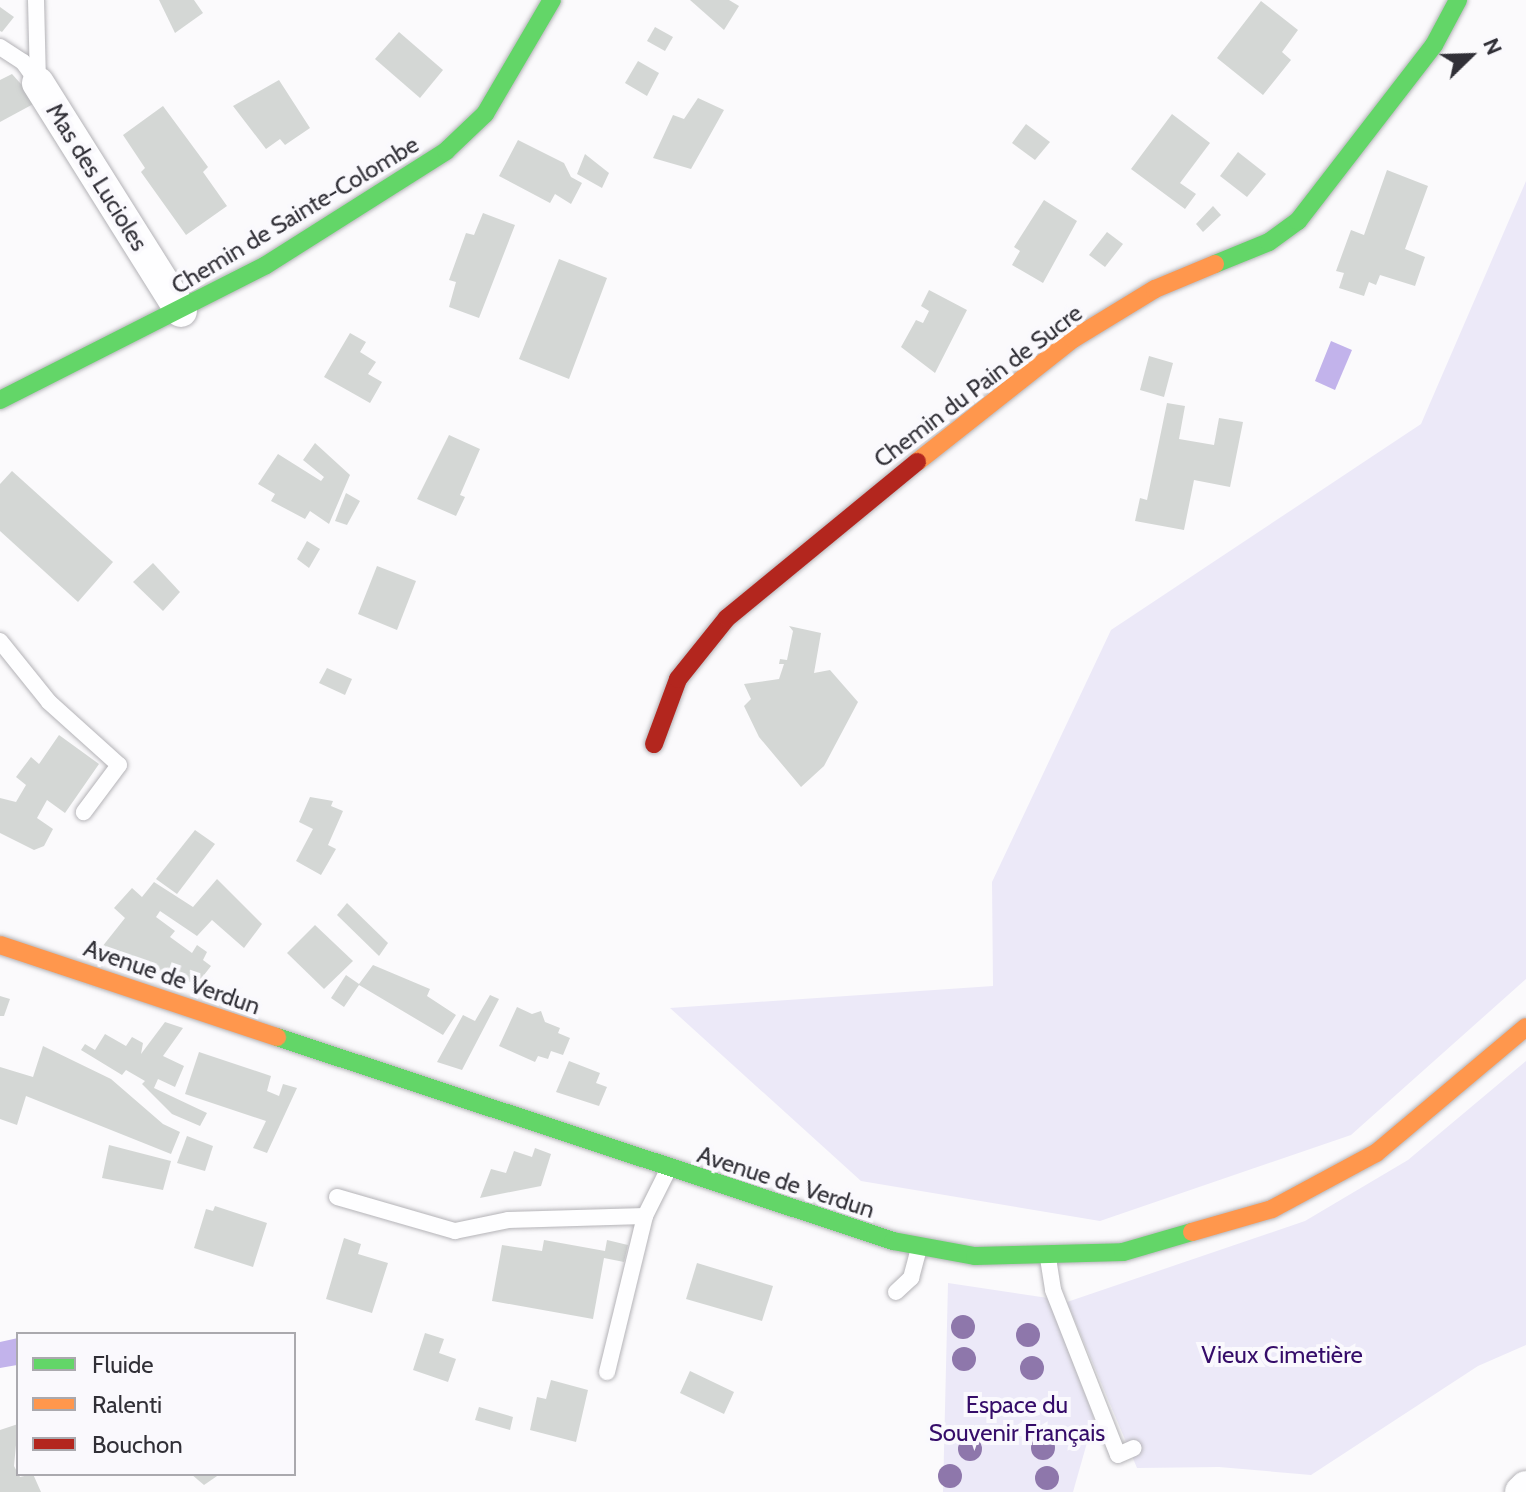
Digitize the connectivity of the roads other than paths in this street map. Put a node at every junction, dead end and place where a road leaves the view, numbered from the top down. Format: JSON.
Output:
{"nodes":[{"id":1,"x":36,"y":0,"type":"edge"},
{"id":2,"x":552,"y":0,"type":"edge"},
{"id":3,"x":1458,"y":0,"type":"edge"},
{"id":4,"x":0,"y":47,"type":"edge"},
{"id":5,"x":38,"y":83,"type":"junction"},
{"id":6,"x":181,"y":311,"type":"junction"},
{"id":7,"x":0,"y":400,"type":"edge"},
{"id":8,"x":0,"y":641,"type":"edge"},
{"id":9,"x":654,"y":744,"type":"dead end"},
{"id":10,"x":84,"y":812,"type":"dead end"},
{"id":11,"x":0,"y":945,"type":"edge"},
{"id":12,"x":1526,"y":1027,"type":"edge"},
{"id":13,"x":669,"y":1169,"type":"junction"},
{"id":14,"x":337,"y":1197,"type":"dead end"},
{"id":15,"x":645,"y":1216,"type":"junction"},
{"id":16,"x":920,"y":1248,"type":"junction"},
{"id":17,"x":1048,"y":1258,"type":"junction"},
{"id":18,"x":896,"y":1292,"type":"dead end"},
{"id":19,"x":607,"y":1372,"type":"dead end"},
{"id":20,"x":1134,"y":1448,"type":"dead end"},
{"id":21,"x":1526,"y":1487,"type":"edge"},
{"id":22,"x":1521,"y":1492,"type":"edge"}],
"edges":[{"from":1,"to":5,"type":"lane","name":"Mas des Lucioles"},
{"from":2,"to":6,"type":"street","name":"Chemin de Sainte-Colombe"},
{"from":3,"to":9,"type":"street","name":"Chemin du Pain de Sucre"},
{"from":4,"to":5,"type":"lane","name":"Mas des Lucioles"},
{"from":5,"to":6,"type":"street","name":"Mas des Lucioles"},
{"from":6,"to":7,"type":"street","name":"Chemin de Sainte-Colombe"},
{"from":8,"to":10,"type":"lane"},
{"from":11,"to":13,"type":"street","name":"Avenue de Verdun"},
{"from":12,"to":17,"type":"street","name":"Avenue de Verdun"},
{"from":13,"to":15,"type":"lane"},
{"from":13,"to":16,"type":"street","name":"Avenue de Verdun"},
{"from":14,"to":15,"type":"lane"},
{"from":15,"to":19,"type":"lane"},
{"from":16,"to":17,"type":"street","name":"Avenue de Verdun"},
{"from":16,"to":18,"type":"lane"},
{"from":17,"to":20,"type":"lane"},
{"from":21,"to":22,"type":"street"}]}
